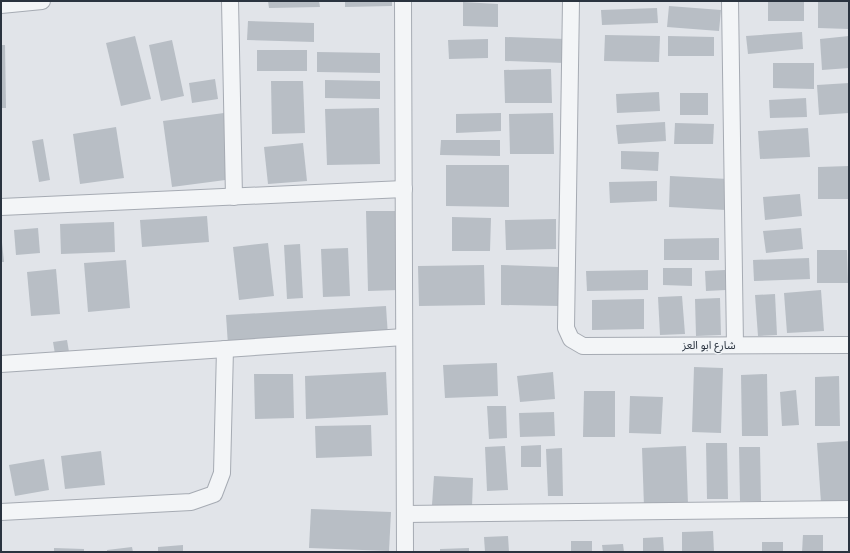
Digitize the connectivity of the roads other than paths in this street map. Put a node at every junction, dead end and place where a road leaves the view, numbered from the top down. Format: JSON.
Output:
{"nodes":[{"id":1,"x":42,"y":1,"type":"edge"},
{"id":2,"x":230,"y":1,"type":"edge"},
{"id":3,"x":403,"y":1,"type":"edge"},
{"id":4,"x":571,"y":1,"type":"edge"},
{"id":5,"x":730,"y":1,"type":"edge"},
{"id":6,"x":5,"y":3,"type":"edge"},
{"id":7,"x":404,"y":189,"type":"junction"},
{"id":8,"x":234,"y":196,"type":"junction"},
{"id":9,"x":1,"y":207,"type":"edge"},
{"id":10,"x":404,"y":337,"type":"junction"},
{"id":11,"x":735,"y":345,"type":"junction"},
{"id":12,"x":849,"y":345,"type":"edge"},
{"id":13,"x":225,"y":349,"type":"junction"},
{"id":14,"x":1,"y":364,"type":"edge"},
{"id":15,"x":849,"y":509,"type":"edge"},
{"id":16,"x":1,"y":512,"type":"edge"},
{"id":17,"x":405,"y":514,"type":"junction"},
{"id":18,"x":405,"y":552,"type":"edge"}],
"edges":[{"from":1,"to":6,"type":"street"},
{"from":2,"to":8,"type":"street"},
{"from":3,"to":7,"type":"street"},
{"from":4,"to":11,"type":"street","name":"شارع ابو العز"},
{"from":5,"to":11,"type":"street"},
{"from":7,"to":8,"type":"street"},
{"from":7,"to":10,"type":"street"},
{"from":8,"to":9,"type":"street"},
{"from":10,"to":13,"type":"street"},
{"from":10,"to":17,"type":"street"},
{"from":11,"to":12,"type":"street","name":"شارع ابو العز"},
{"from":13,"to":14,"type":"street"},
{"from":13,"to":16,"type":"street"},
{"from":15,"to":17,"type":"street"},
{"from":17,"to":18,"type":"street"}]}
